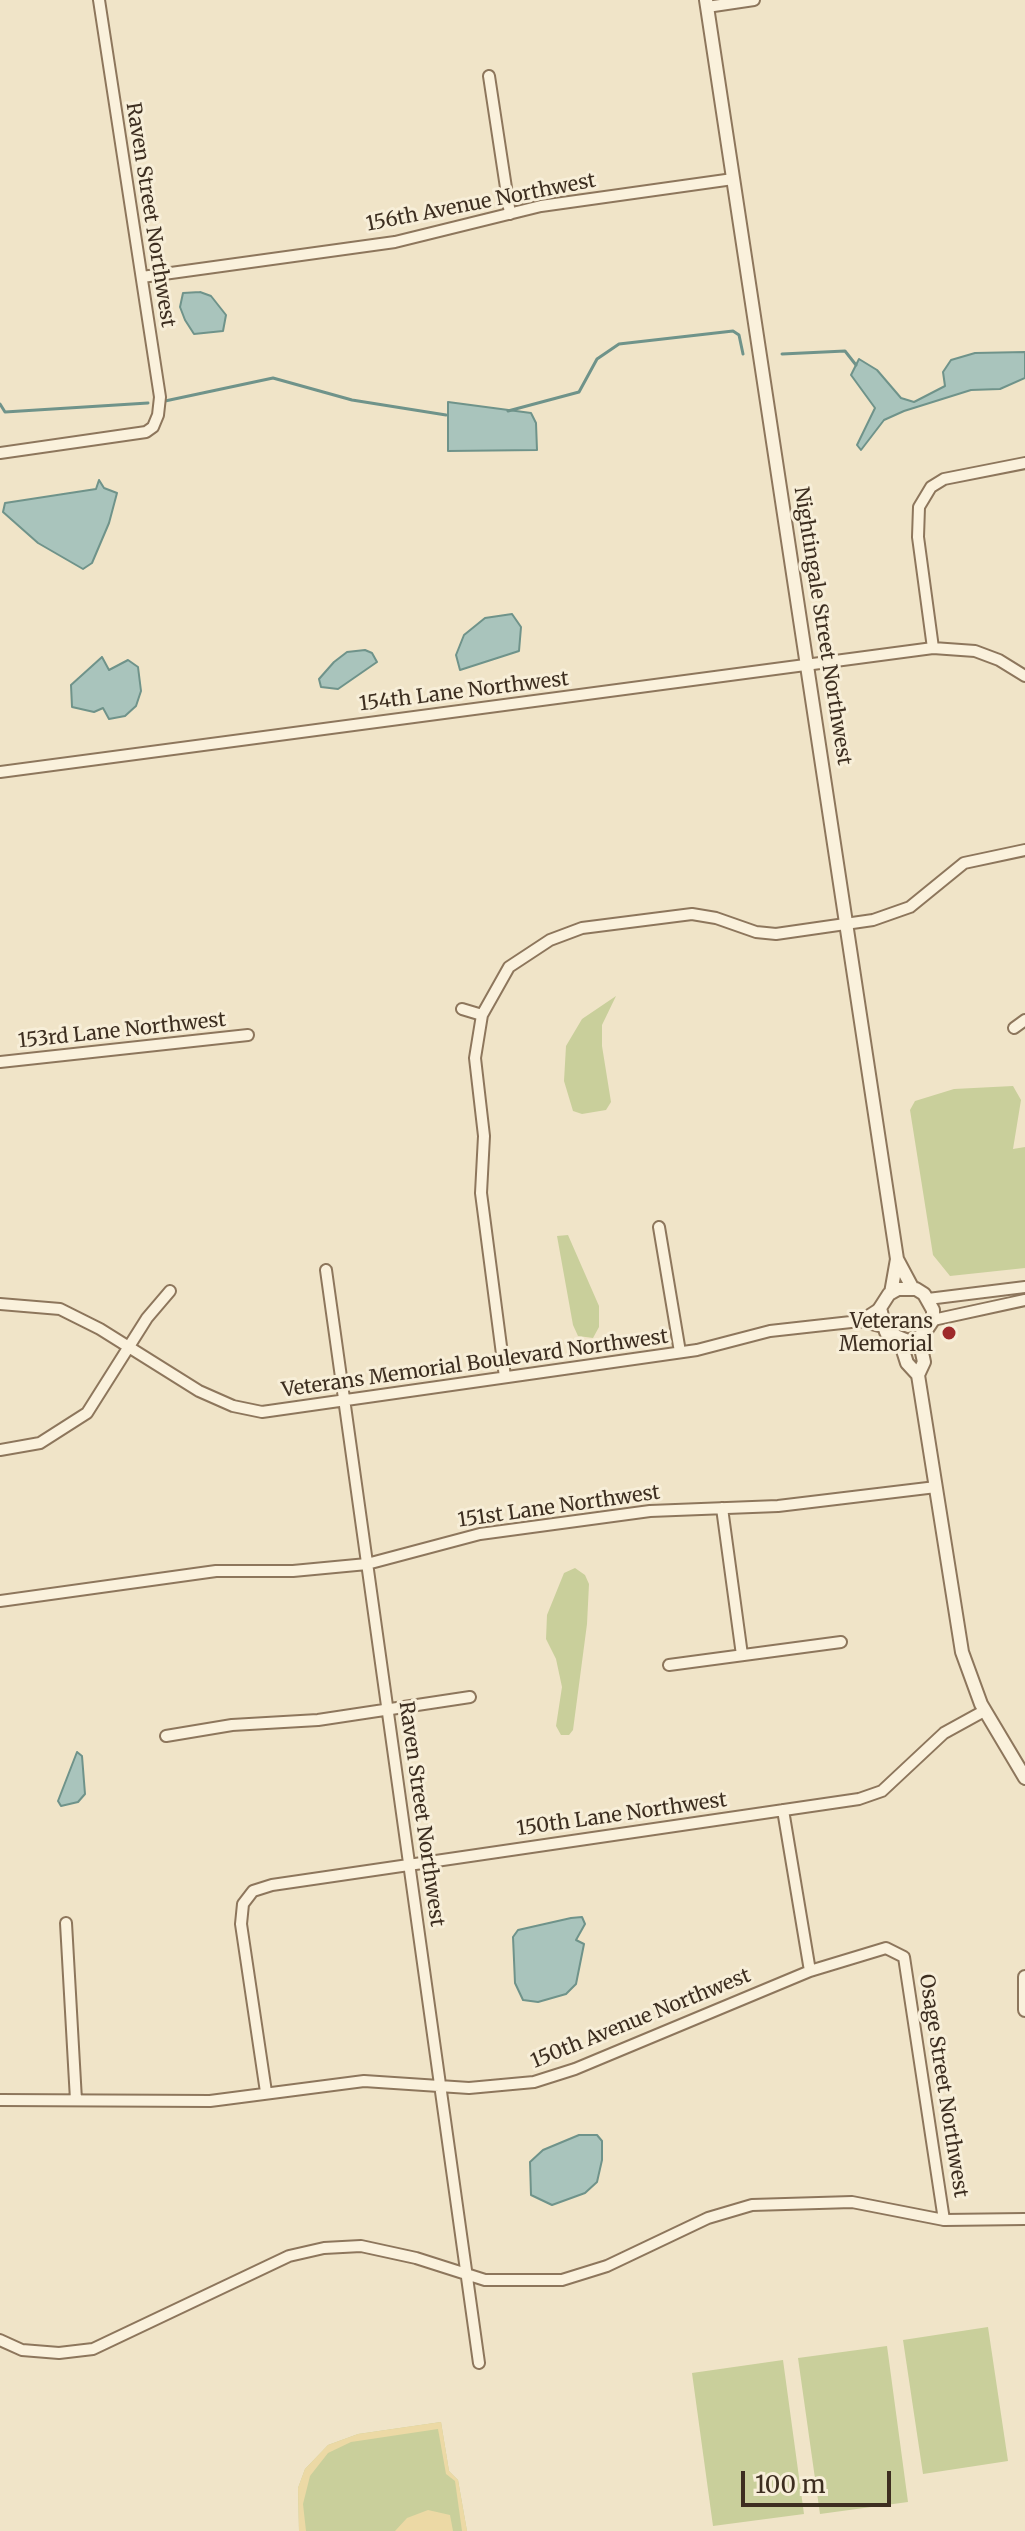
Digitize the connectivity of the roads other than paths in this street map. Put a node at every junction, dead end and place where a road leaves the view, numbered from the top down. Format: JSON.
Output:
{"nodes":[{"id":1,"x":99,"y":0,"type":"edge"},
{"id":2,"x":754,"y":0,"type":"edge"},
{"id":3,"x":707,"y":3,"type":"edge"},
{"id":4,"x":489,"y":76,"type":"dead end"},
{"id":5,"x":733,"y":179,"type":"junction"},
{"id":6,"x":510,"y":214,"type":"junction"},
{"id":7,"x":142,"y":277,"type":"junction"},
{"id":8,"x":0,"y":453,"type":"edge"},
{"id":9,"x":1025,"y":463,"type":"edge"},
{"id":10,"x":933,"y":648,"type":"junction"},
{"id":11,"x":808,"y":664,"type":"junction"},
{"id":12,"x":1025,"y":676,"type":"edge"},
{"id":13,"x":0,"y":772,"type":"edge"},
{"id":14,"x":1025,"y":850,"type":"edge"},
{"id":15,"x":848,"y":924,"type":"junction"},
{"id":16,"x":462,"y":1009,"type":"dead end"},
{"id":17,"x":482,"y":1015,"type":"junction"},
{"id":18,"x":1025,"y":1020,"type":"edge"},
{"id":19,"x":1014,"y":1028,"type":"dead end"},
{"id":20,"x":248,"y":1035,"type":"dead end"},
{"id":21,"x":0,"y":1062,"type":"edge"},
{"id":22,"x":659,"y":1227,"type":"dead end"},
{"id":23,"x":897,"y":1259,"type":"junction"},
{"id":24,"x":326,"y":1270,"type":"dead end"},
{"id":25,"x":1025,"y":1287,"type":"edge"},
{"id":26,"x":913,"y":1289,"type":"junction"},
{"id":27,"x":170,"y":1291,"type":"dead end"},
{"id":28,"x":891,"y":1293,"type":"junction"},
{"id":29,"x":928,"y":1299,"type":"junction"},
{"id":30,"x":1025,"y":1300,"type":"edge"},
{"id":31,"x":0,"y":1304,"type":"edge"},
{"id":32,"x":880,"y":1308,"type":"junction"},
{"id":33,"x":933,"y":1320,"type":"junction"},
{"id":34,"x":860,"y":1321,"type":"junction"},
{"id":35,"x":883,"y":1327,"type":"junction"},
{"id":36,"x":923,"y":1335,"type":"junction"},
{"id":37,"x":900,"y":1341,"type":"junction"},
{"id":38,"x":129,"y":1348,"type":"junction"},
{"id":39,"x":680,"y":1352,"type":"junction"},
{"id":40,"x":918,"y":1375,"type":"junction"},
{"id":41,"x":505,"y":1377,"type":"junction"},
{"id":42,"x":345,"y":1402,"type":"junction"},
{"id":43,"x":0,"y":1450,"type":"edge"},
{"id":44,"x":936,"y":1487,"type":"junction"},
{"id":45,"x":722,"y":1508,"type":"junction"},
{"id":46,"x":367,"y":1564,"type":"junction"},
{"id":47,"x":0,"y":1601,"type":"edge"},
{"id":48,"x":841,"y":1642,"type":"dead end"},
{"id":49,"x":742,"y":1655,"type":"junction"},
{"id":50,"x":669,"y":1665,"type":"dead end"},
{"id":51,"x":470,"y":1697,"type":"dead end"},
{"id":52,"x":389,"y":1711,"type":"junction"},
{"id":53,"x":984,"y":1711,"type":"junction"},
{"id":54,"x":166,"y":1736,"type":"dead end"},
{"id":55,"x":1019,"y":1757,"type":"edge"},
{"id":56,"x":1025,"y":1778,"type":"edge"},
{"id":57,"x":783,"y":1810,"type":"junction"},
{"id":58,"x":410,"y":1865,"type":"junction"},
{"id":59,"x":66,"y":1923,"type":"dead end"},
{"id":60,"x":904,"y":1957,"type":"joint"},
{"id":61,"x":810,"y":1971,"type":"junction"},
{"id":62,"x":1025,"y":1977,"type":"edge"},
{"id":63,"x":1025,"y":2010,"type":"edge"},
{"id":64,"x":441,"y":2087,"type":"junction"},
{"id":65,"x":266,"y":2092,"type":"junction"},
{"id":66,"x":0,"y":2100,"type":"edge"},
{"id":67,"x":76,"y":2100,"type":"junction"},
{"id":68,"x":1025,"y":2219,"type":"edge"},
{"id":69,"x":944,"y":2220,"type":"junction"},
{"id":70,"x":467,"y":2275,"type":"junction"},
{"id":71,"x":0,"y":2340,"type":"edge"},
{"id":72,"x":479,"y":2363,"type":"dead end"}],
"edges":[{"from":1,"to":7,"type":"street","name":"Raven Street Northwest"},
{"from":2,"to":3,"type":"street"},
{"from":3,"to":5,"type":"street","name":"Nightingale Street Northwest"},
{"from":4,"to":6,"type":"street"},
{"from":5,"to":6,"type":"street","name":"156th Avenue Northwest"},
{"from":5,"to":11,"type":"street","name":"Nightingale Street Northwest"},
{"from":6,"to":7,"type":"street","name":"156th Avenue Northwest"},
{"from":7,"to":8,"type":"street","name":"Raven Street Northwest"},
{"from":9,"to":10,"type":"street"},
{"from":10,"to":11,"type":"street","name":"154th Lane Northwest"},
{"from":10,"to":12,"type":"street","name":"154th Lane Northwest"},
{"from":11,"to":13,"type":"street","name":"154th Lane Northwest"},
{"from":11,"to":15,"type":"street","name":"Nightingale Street Northwest"},
{"from":14,"to":15,"type":"street"},
{"from":15,"to":17,"type":"street"},
{"from":15,"to":23,"type":"street","name":"Nightingale Street Northwest"},
{"from":16,"to":17,"type":"street"},
{"from":17,"to":41,"type":"street"},
{"from":18,"to":19,"type":"street"},
{"from":20,"to":21,"type":"street","name":"153rd Lane Northwest"},
{"from":22,"to":39,"type":"street"},
{"from":23,"to":26,"type":"street","name":"Nightingale Street Northwest"},
{"from":23,"to":28,"type":"street","name":"Nightingale Street Northwest"},
{"from":24,"to":42,"type":"street","name":"Raven Street Northwest"},
{"from":25,"to":29,"type":"street"},
{"from":26,"to":28,"type":"street"},
{"from":26,"to":29,"type":"street","name":"Nightingale Street Northwest"},
{"from":27,"to":38,"type":"street"},
{"from":28,"to":32,"type":"street","name":"Nightingale Street Northwest"},
{"from":29,"to":33,"type":"street"},
{"from":30,"to":33,"type":"street"},
{"from":31,"to":38,"type":"street","name":"Veterans Memorial Boulevard Northwest"},
{"from":32,"to":34,"type":"street"},
{"from":32,"to":35,"type":"street"},
{"from":33,"to":36,"type":"street"},
{"from":34,"to":35,"type":"street","name":"Veterans Memorial Boulevard Northwest"},
{"from":34,"to":39,"type":"street","name":"Veterans Memorial Boulevard Northwest"},
{"from":35,"to":37,"type":"street"},
{"from":36,"to":37,"type":"street"},
{"from":36,"to":40,"type":"street"},
{"from":37,"to":40,"type":"street"},
{"from":38,"to":42,"type":"street","name":"Veterans Memorial Boulevard Northwest"},
{"from":38,"to":43,"type":"street"},
{"from":39,"to":41,"type":"street","name":"Veterans Memorial Boulevard Northwest"},
{"from":40,"to":44,"type":"street"},
{"from":41,"to":42,"type":"street","name":"Veterans Memorial Boulevard Northwest"},
{"from":42,"to":46,"type":"street","name":"Raven Street Northwest"},
{"from":44,"to":45,"type":"street","name":"151st Lane Northwest"},
{"from":44,"to":53,"type":"street"},
{"from":45,"to":46,"type":"street","name":"151st Lane Northwest"},
{"from":45,"to":49,"type":"street"},
{"from":46,"to":47,"type":"street","name":"151st Lane Northwest"},
{"from":46,"to":52,"type":"street","name":"Raven Street Northwest"},
{"from":48,"to":49,"type":"street"},
{"from":49,"to":50,"type":"street"},
{"from":51,"to":52,"type":"street"},
{"from":52,"to":54,"type":"street"},
{"from":52,"to":58,"type":"street","name":"Raven Street Northwest"},
{"from":53,"to":55,"type":"street"},
{"from":53,"to":57,"type":"street","name":"150th Lane Northwest"},
{"from":55,"to":56,"type":"street"},
{"from":57,"to":58,"type":"street","name":"150th Lane Northwest"},
{"from":57,"to":61,"type":"street"},
{"from":58,"to":64,"type":"street","name":"Raven Street Northwest"},
{"from":58,"to":65,"type":"street","name":"150th Lane Northwest"},
{"from":59,"to":67,"type":"street"},
{"from":60,"to":61,"type":"street","name":"150th Avenue Northwest"},
{"from":60,"to":69,"type":"street","name":"Osage Street Northwest"},
{"from":61,"to":64,"type":"street","name":"150th Avenue Northwest"},
{"from":62,"to":63,"type":"street"},
{"from":64,"to":65,"type":"street","name":"150th Avenue Northwest"},
{"from":64,"to":70,"type":"street","name":"Raven Street Northwest"},
{"from":65,"to":67,"type":"street","name":"150th Avenue Northwest"},
{"from":66,"to":67,"type":"street","name":"150th Avenue Northwest"},
{"from":68,"to":69,"type":"street"},
{"from":69,"to":70,"type":"street"},
{"from":70,"to":71,"type":"street"},
{"from":70,"to":72,"type":"street","name":"Raven Street Northwest"}]}
